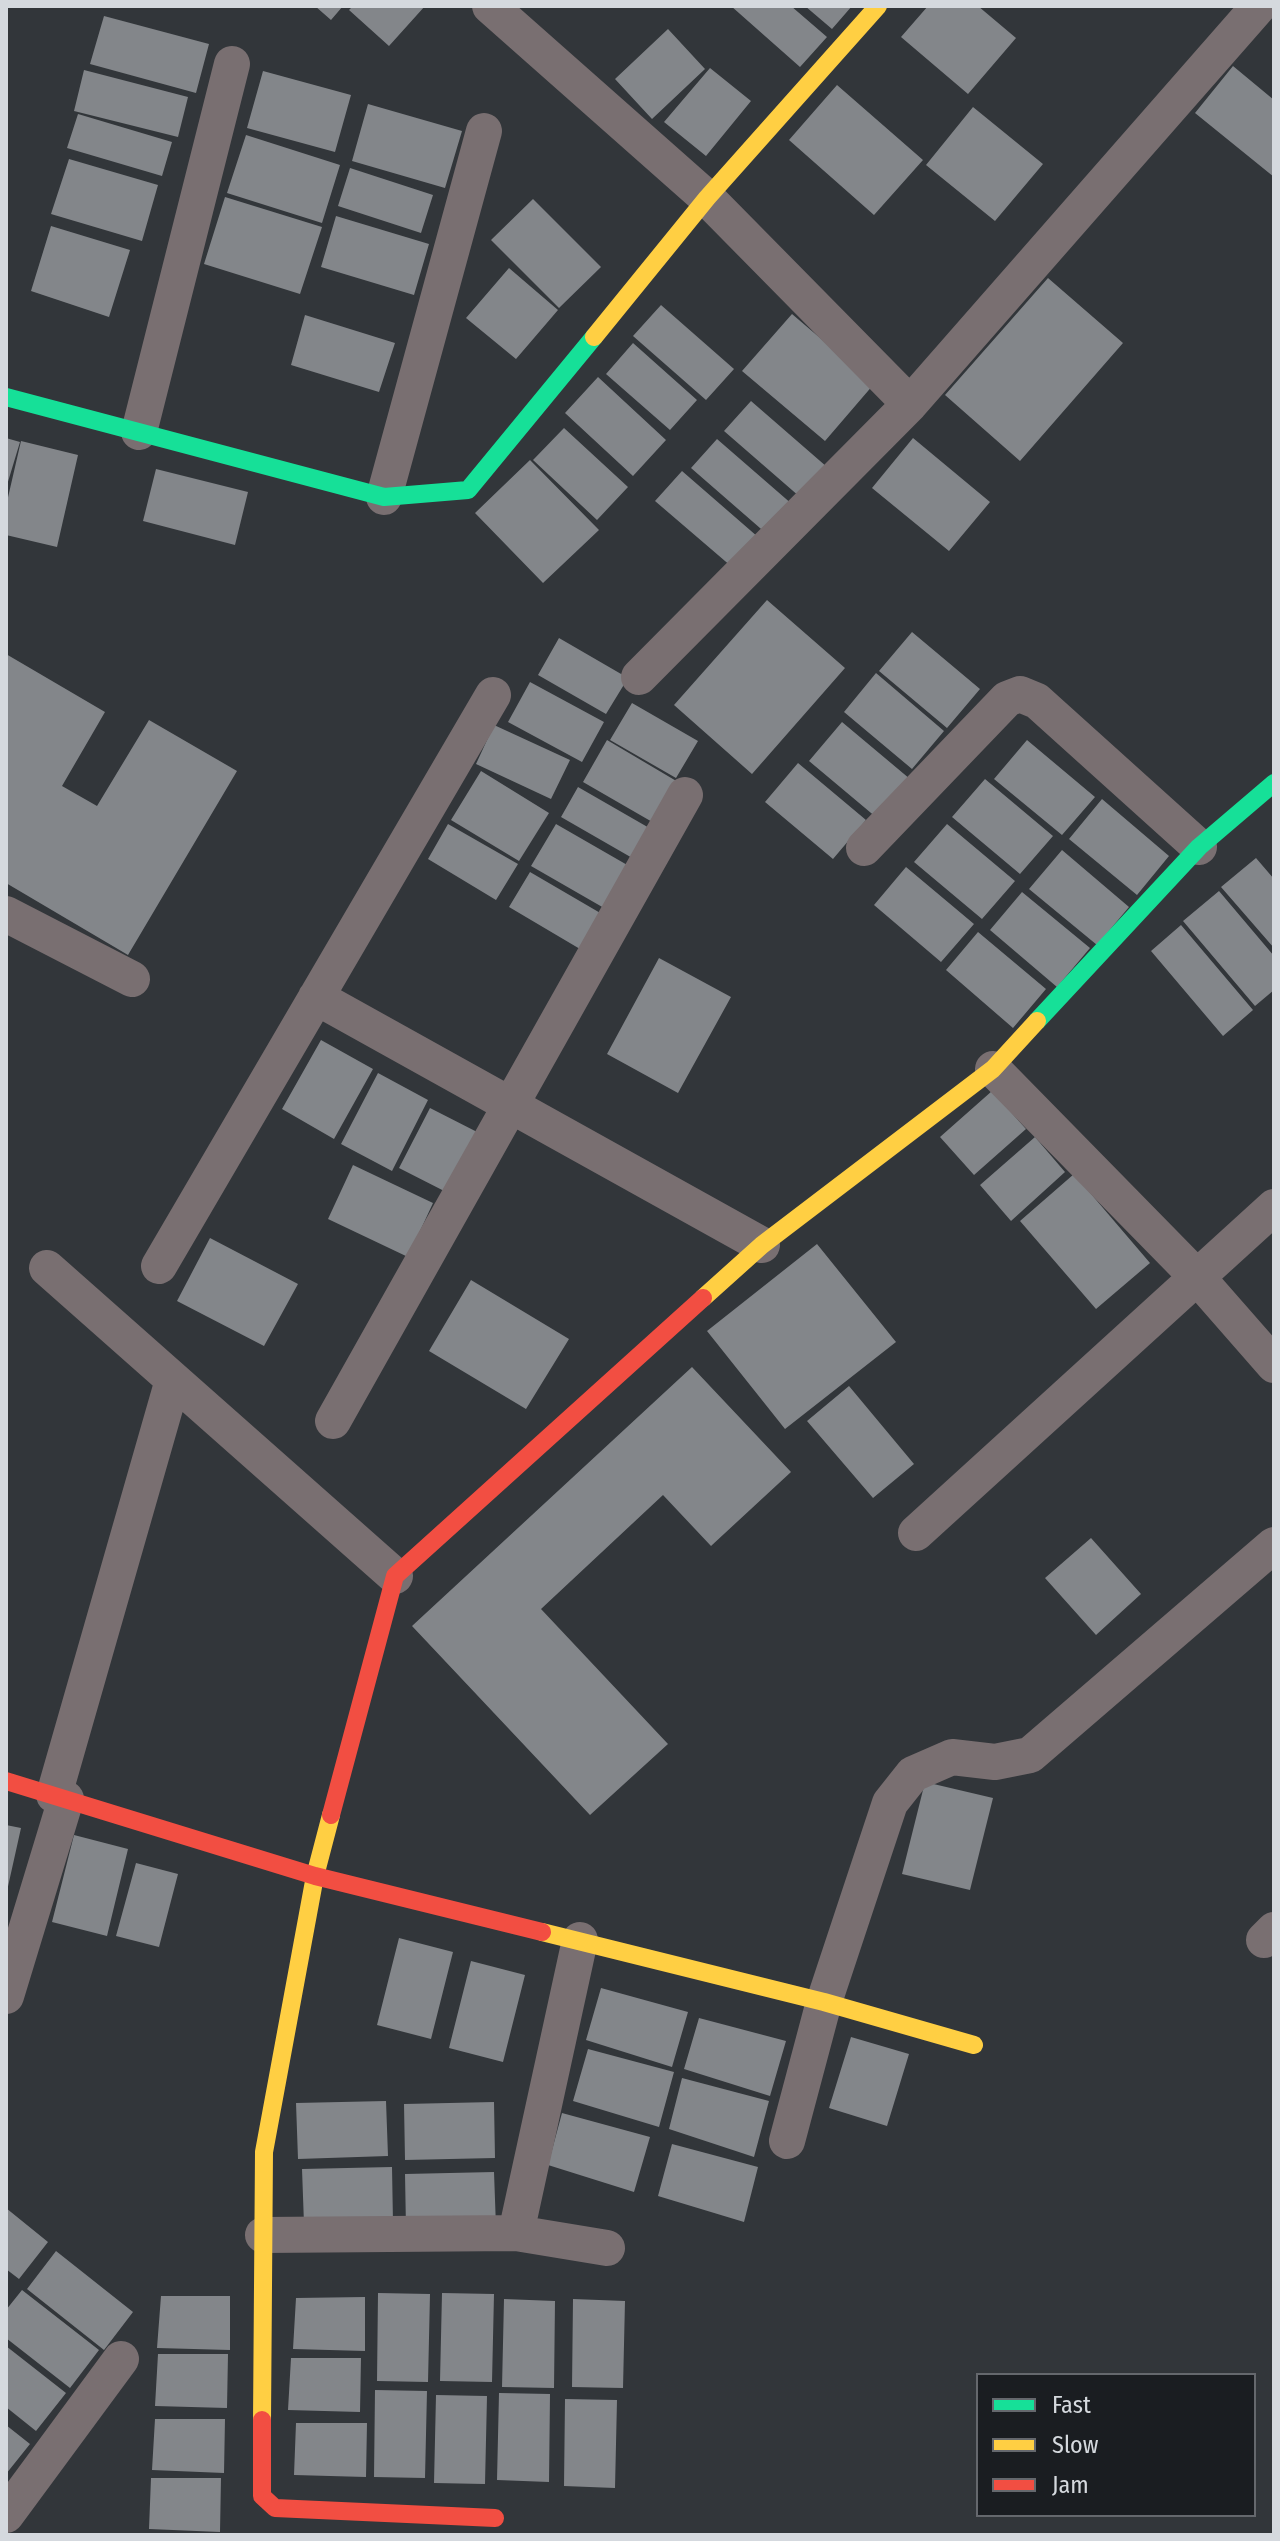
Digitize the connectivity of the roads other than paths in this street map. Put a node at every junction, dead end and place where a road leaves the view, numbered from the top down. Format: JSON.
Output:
{"nodes":[{"id":1,"x":878,"y":6,"type":"edge"},
{"id":2,"x":1259,"y":6,"type":"edge"},
{"id":3,"x":499,"y":9,"type":"edge"},
{"id":4,"x":232,"y":64,"type":"dead end"},
{"id":5,"x":484,"y":131,"type":"dead end"},
{"id":6,"x":707,"y":198,"type":"junction"},
{"id":7,"x":6,"y":397,"type":"edge"},
{"id":8,"x":910,"y":404,"type":"junction"},
{"id":9,"x":139,"y":432,"type":"junction"},
{"id":10,"x":384,"y":497,"type":"junction"},
{"id":11,"x":639,"y":677,"type":"dead end"},
{"id":12,"x":493,"y":695,"type":"dead end"},
{"id":13,"x":1274,"y":783,"type":"edge"},
{"id":14,"x":685,"y":795,"type":"dead end"},
{"id":15,"x":1199,"y":847,"type":"junction"},
{"id":16,"x":864,"y":848,"type":"dead end"},
{"id":17,"x":6,"y":914,"type":"edge"},
{"id":18,"x":132,"y":979,"type":"dead end"},
{"id":19,"x":316,"y":997,"type":"junction"},
{"id":20,"x":993,"y":1069,"type":"junction"},
{"id":21,"x":510,"y":1106,"type":"junction"},
{"id":22,"x":1274,"y":1207,"type":"edge"},
{"id":23,"x":762,"y":1245,"type":"junction"},
{"id":24,"x":159,"y":1266,"type":"dead end"},
{"id":25,"x":47,"y":1268,"type":"dead end"},
{"id":26,"x":1197,"y":1277,"type":"junction"},
{"id":27,"x":1274,"y":1365,"type":"edge"},
{"id":28,"x":173,"y":1380,"type":"junction"},
{"id":29,"x":333,"y":1421,"type":"dead end"},
{"id":30,"x":916,"y":1533,"type":"dead end"},
{"id":31,"x":1274,"y":1545,"type":"edge"},
{"id":32,"x":395,"y":1576,"type":"junction"},
{"id":33,"x":6,"y":1781,"type":"edge"},
{"id":34,"x":60,"y":1797,"type":"junction"},
{"id":35,"x":315,"y":1876,"type":"junction"},
{"id":36,"x":580,"y":1940,"type":"junction"},
{"id":37,"x":6,"y":1996,"type":"edge"},
{"id":38,"x":824,"y":2002,"type":"junction"},
{"id":39,"x":974,"y":2045,"type":"dead end"},
{"id":40,"x":787,"y":2141,"type":"dead end"},
{"id":41,"x":516,"y":2233,"type":"junction"},
{"id":42,"x":263,"y":2235,"type":"junction"},
{"id":43,"x":607,"y":2248,"type":"dead end"},
{"id":44,"x":121,"y":2359,"type":"dead end"},
{"id":45,"x":6,"y":2515,"type":"edge"},
{"id":46,"x":495,"y":2518,"type":"dead end"}],
"edges":[{"from":1,"to":6,"type":"street"},
{"from":2,"to":8,"type":"street"},
{"from":3,"to":6,"type":"street"},
{"from":4,"to":9,"type":"street"},
{"from":5,"to":10,"type":"street"},
{"from":6,"to":8,"type":"street"},
{"from":6,"to":10,"type":"street"},
{"from":7,"to":9,"type":"street"},
{"from":8,"to":11,"type":"street"},
{"from":9,"to":10,"type":"street"},
{"from":12,"to":19,"type":"street"},
{"from":13,"to":15,"type":"street"},
{"from":14,"to":21,"type":"street"},
{"from":15,"to":16,"type":"street"},
{"from":15,"to":20,"type":"street"},
{"from":17,"to":18,"type":"street"},
{"from":19,"to":21,"type":"street"},
{"from":19,"to":24,"type":"street"},
{"from":20,"to":23,"type":"street"},
{"from":20,"to":26,"type":"street"},
{"from":21,"to":23,"type":"street"},
{"from":21,"to":29,"type":"street"},
{"from":22,"to":26,"type":"street"},
{"from":23,"to":32,"type":"street"},
{"from":25,"to":28,"type":"street"},
{"from":26,"to":27,"type":"street"},
{"from":26,"to":30,"type":"street"},
{"from":28,"to":32,"type":"street"},
{"from":28,"to":34,"type":"street"},
{"from":31,"to":38,"type":"street"},
{"from":32,"to":35,"type":"street"},
{"from":33,"to":34,"type":"street"},
{"from":34,"to":35,"type":"street"},
{"from":34,"to":37,"type":"street"},
{"from":35,"to":36,"type":"street"},
{"from":35,"to":42,"type":"street"},
{"from":36,"to":38,"type":"street"},
{"from":36,"to":41,"type":"street"},
{"from":38,"to":39,"type":"street"},
{"from":38,"to":40,"type":"street"},
{"from":41,"to":42,"type":"street"},
{"from":41,"to":43,"type":"street"},
{"from":42,"to":46,"type":"street"},
{"from":44,"to":45,"type":"street"}]}
